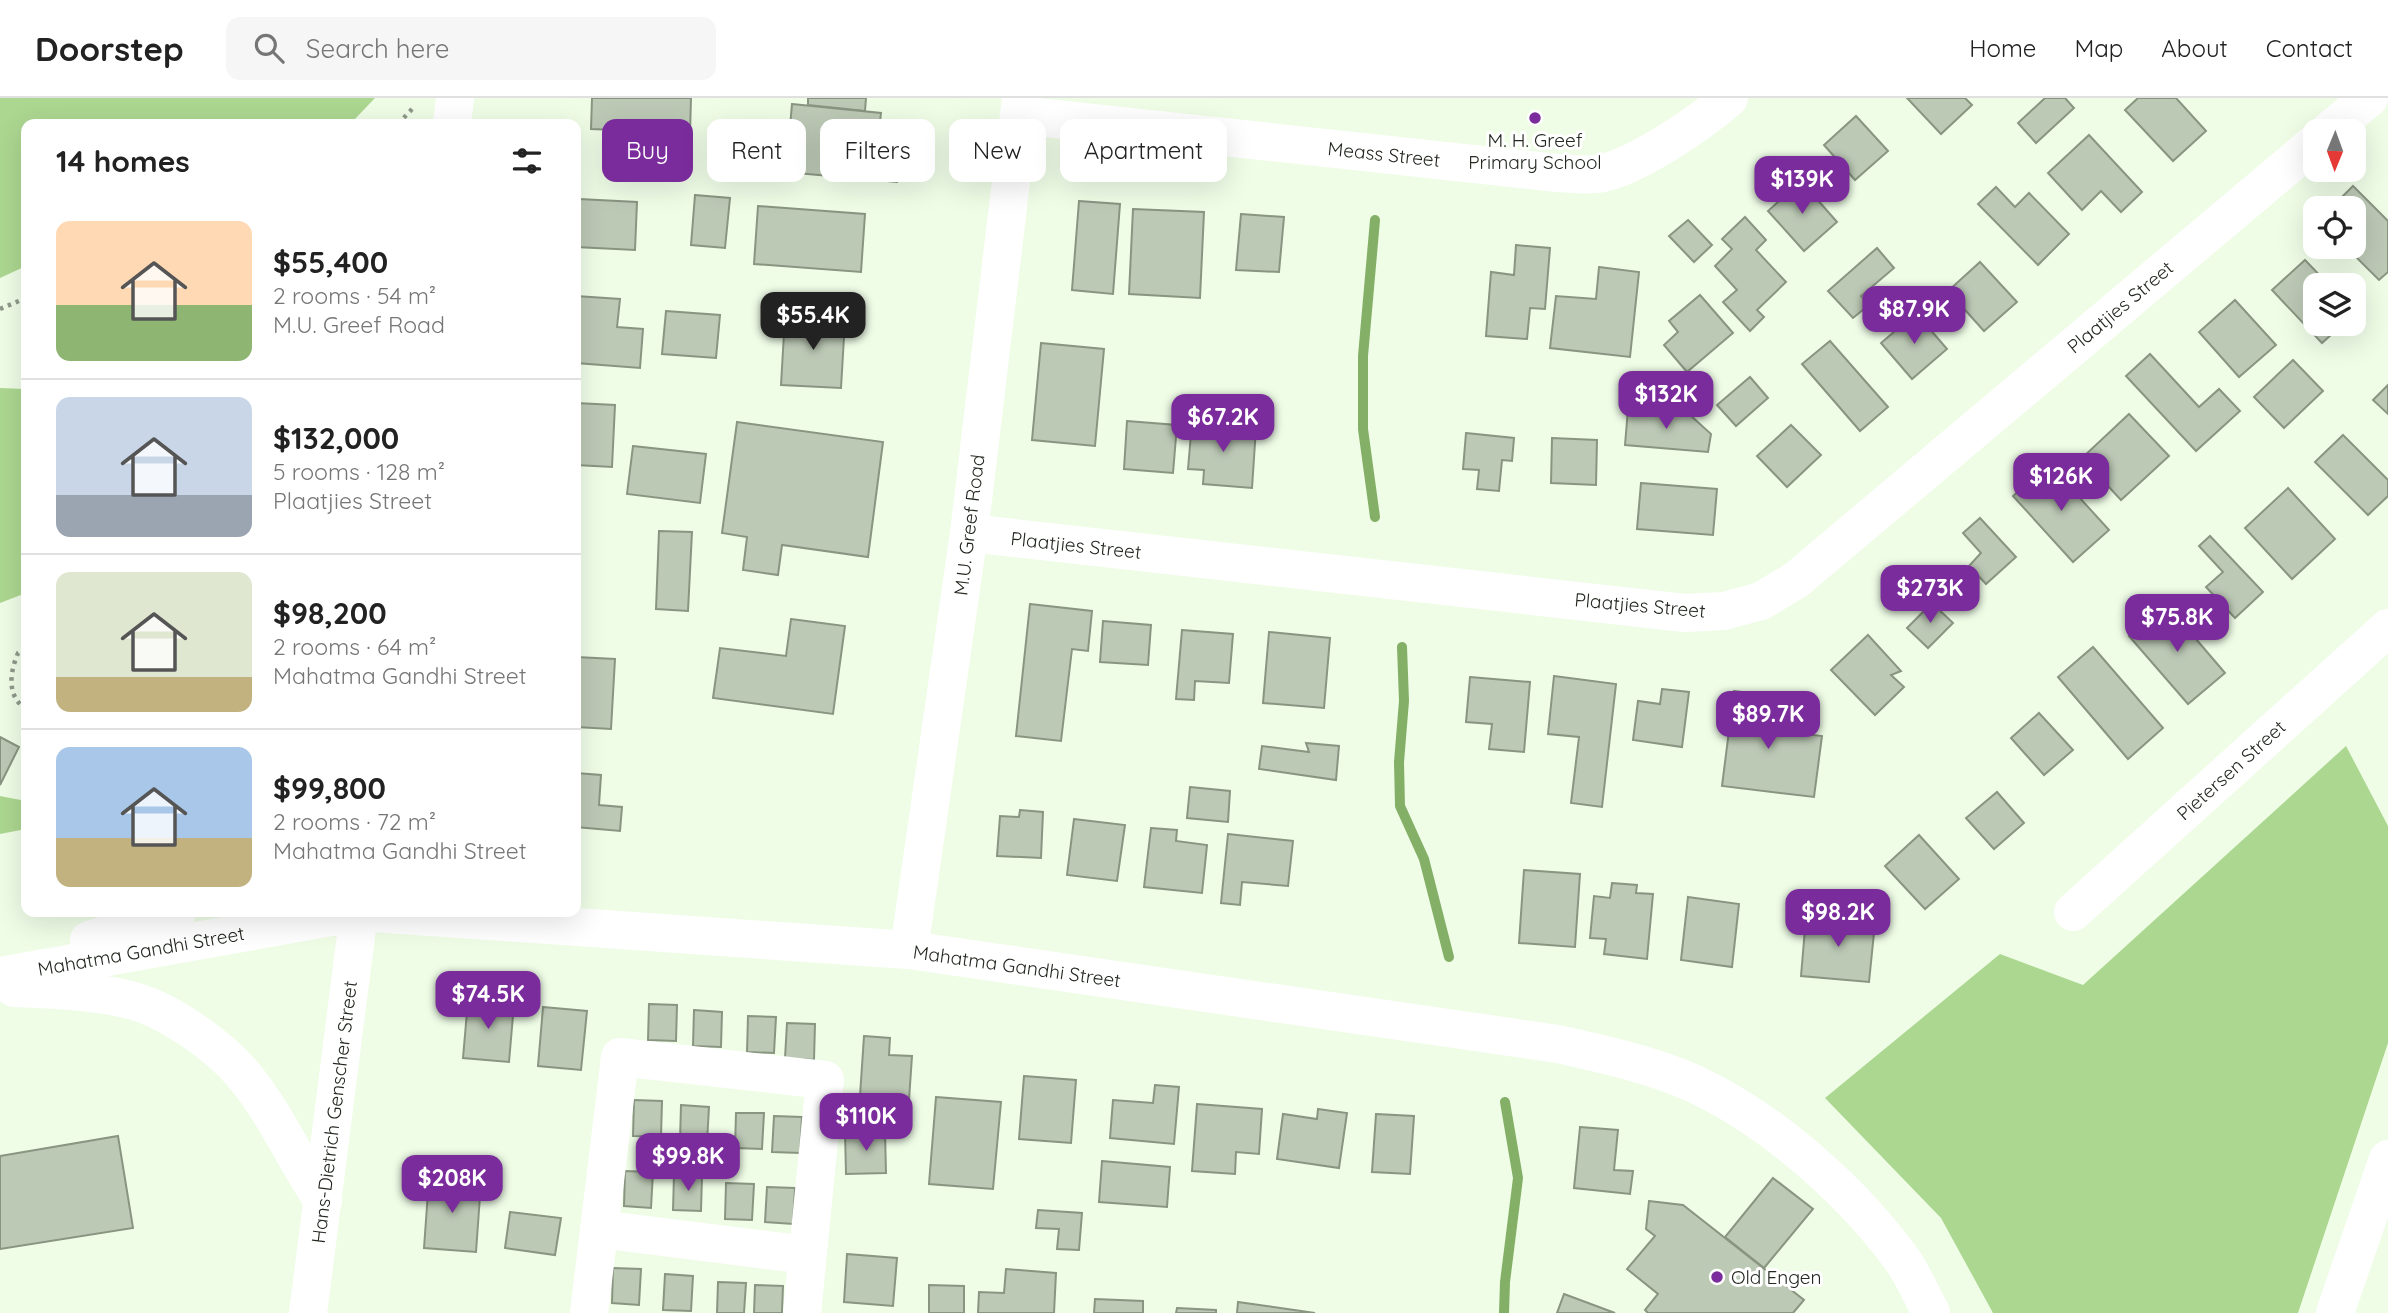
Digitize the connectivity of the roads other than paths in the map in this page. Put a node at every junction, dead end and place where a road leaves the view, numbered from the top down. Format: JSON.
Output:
{"nodes":[{"id":1,"x":455,"y":98,"type":"edge"},
{"id":2,"x":1729,"y":98,"type":"edge"},
{"id":3,"x":2369,"y":98,"type":"edge"},
{"id":4,"x":1020,"y":106,"type":"edge"},
{"id":5,"x":453,"y":119,"type":"edge"},
{"id":6,"x":2344,"y":119,"type":"edge"},
{"id":7,"x":2303,"y":153,"type":"edge"},
{"id":8,"x":969,"y":533,"type":"junction"},
{"id":9,"x":2388,"y":628,"type":"edge"},
{"id":10,"x":2073,"y":912,"type":"dead end"},
{"id":11,"x":161,"y":917,"type":"edge"},
{"id":12,"x":331,"y":917,"type":"edge"},
{"id":13,"x":358,"y":917,"type":"edge"},
{"id":14,"x":431,"y":917,"type":"edge"},
{"id":15,"x":909,"y":950,"type":"junction"},
{"id":16,"x":0,"y":967,"type":"edge"},
{"id":17,"x":0,"y":976,"type":"edge"},
{"id":18,"x":0,"y":988,"type":"edge"},
{"id":19,"x":2388,"y":1159,"type":"edge"},
{"id":20,"x":323,"y":1201,"type":"junction"},
{"id":21,"x":599,"y":1229,"type":"junction"},
{"id":22,"x":807,"y":1255,"type":"junction"},
{"id":23,"x":309,"y":1313,"type":"edge"},
{"id":24,"x":589,"y":1313,"type":"edge"},
{"id":25,"x":802,"y":1313,"type":"edge"},
{"id":26,"x":1931,"y":1313,"type":"edge"},
{"id":27,"x":2335,"y":1313,"type":"edge"}],
"edges":[{"from":1,"to":5,"type":"street"},
{"from":2,"to":4,"type":"street","name":"Meass Street"},
{"from":3,"to":6,"type":"street"},
{"from":4,"to":8,"type":"street","name":"M.U. Greef Road"},
{"from":7,"to":8,"type":"street","name":"Plaatjies Street"},
{"from":8,"to":15,"type":"street","name":"M.U. Greef Road"},
{"from":9,"to":10,"type":"street","name":"Pietersen Street"},
{"from":11,"to":16,"type":"street"},
{"from":12,"to":17,"type":"street","name":"Mahatma Gandhi Street"},
{"from":13,"to":20,"type":"street","name":"Hans-Dietrich Genscher Street"},
{"from":14,"to":15,"type":"street","name":"Mahatma Gandhi Street"},
{"from":15,"to":26,"type":"street","name":"Mahatma Gandhi Street"},
{"from":18,"to":20,"type":"street"},
{"from":19,"to":27,"type":"street"},
{"from":20,"to":23,"type":"street","name":"Hans-Dietrich Genscher Street"},
{"from":21,"to":22,"type":"street"},
{"from":21,"to":22,"type":"street"},
{"from":21,"to":24,"type":"street"},
{"from":22,"to":25,"type":"street"}]}
